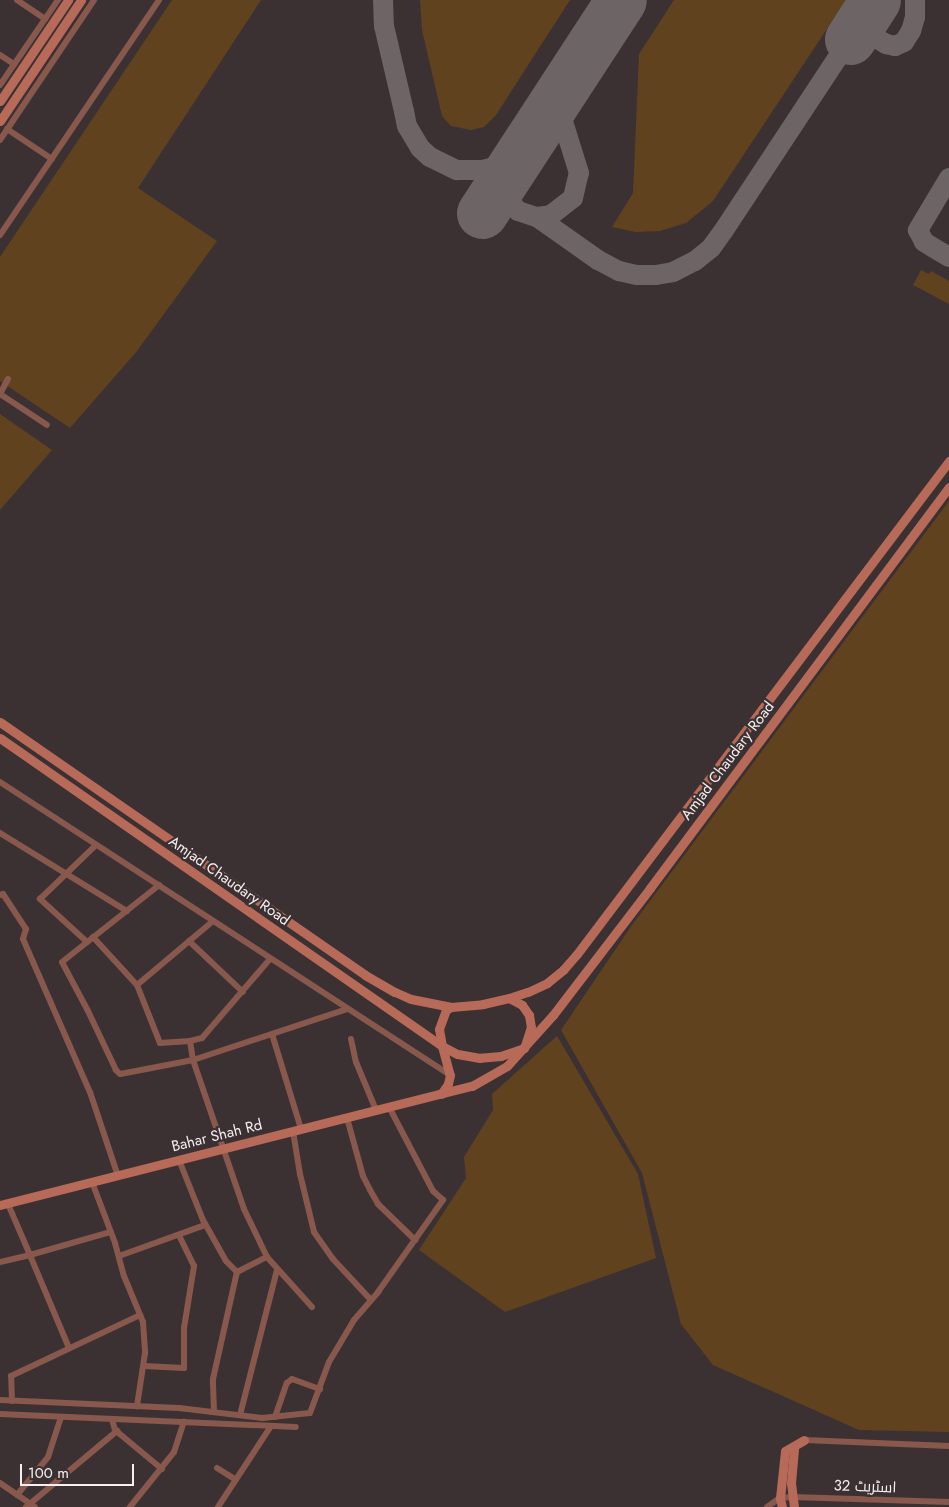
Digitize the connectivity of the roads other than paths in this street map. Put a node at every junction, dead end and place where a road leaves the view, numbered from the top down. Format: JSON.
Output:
{"nodes":[{"id":1,"x":17,"y":0,"type":"edge"},
{"id":2,"x":58,"y":0,"type":"edge"},
{"id":3,"x":68,"y":0,"type":"edge"},
{"id":4,"x":81,"y":0,"type":"edge"},
{"id":5,"x":94,"y":0,"type":"edge"},
{"id":6,"x":159,"y":0,"type":"edge"},
{"id":7,"x":45,"y":19,"type":"junction"},
{"id":8,"x":0,"y":55,"type":"edge"},
{"id":9,"x":14,"y":64,"type":"junction"},
{"id":10,"x":0,"y":85,"type":"edge"},
{"id":11,"x":0,"y":101,"type":"edge"},
{"id":12,"x":0,"y":121,"type":"edge"},
{"id":13,"x":7,"y":129,"type":"junction"},
{"id":14,"x":0,"y":140,"type":"edge"},
{"id":15,"x":52,"y":159,"type":"junction"},
{"id":16,"x":0,"y":235,"type":"edge"},
{"id":17,"x":8,"y":379,"type":"dead end"},
{"id":18,"x":0,"y":394,"type":"edge"},
{"id":19,"x":47,"y":425,"type":"dead end"},
{"id":20,"x":949,"y":461,"type":"edge"},
{"id":21,"x":949,"y":487,"type":"edge"},
{"id":22,"x":0,"y":722,"type":"edge"},
{"id":23,"x":0,"y":738,"type":"edge"},
{"id":24,"x":0,"y":782,"type":"edge"},
{"id":25,"x":0,"y":833,"type":"edge"},
{"id":26,"x":96,"y":845,"type":"junction"},
{"id":27,"x":67,"y":875,"type":"junction"},
{"id":28,"x":158,"y":885,"type":"junction"},
{"id":29,"x":0,"y":895,"type":"edge"},
{"id":30,"x":127,"y":910,"type":"junction"},
{"id":31,"x":213,"y":921,"type":"junction"},
{"id":32,"x":93,"y":937,"type":"junction"},
{"id":33,"x":188,"y":941,"type":"junction"},
{"id":34,"x":87,"y":942,"type":"junction"},
{"id":35,"x":270,"y":959,"type":"junction"},
{"id":36,"x":137,"y":985,"type":"junction"},
{"id":37,"x":243,"y":992,"type":"junction"},
{"id":38,"x":509,"y":998,"type":"junction"},
{"id":39,"x":452,"y":1007,"type":"junction"},
{"id":40,"x":347,"y":1009,"type":"junction"},
{"id":41,"x":272,"y":1034,"type":"junction"},
{"id":42,"x":351,"y":1039,"type":"dead end"},
{"id":43,"x":190,"y":1041,"type":"junction"},
{"id":44,"x":442,"y":1046,"type":"junction"},
{"id":45,"x":524,"y":1048,"type":"junction"},
{"id":46,"x":193,"y":1060,"type":"junction"},
{"id":47,"x":450,"y":1074,"type":"junction"},
{"id":48,"x":441,"y":1094,"type":"junction"},
{"id":49,"x":389,"y":1107,"type":"junction"},
{"id":50,"x":376,"y":1110,"type":"junction"},
{"id":51,"x":347,"y":1118,"type":"junction"},
{"id":52,"x":297,"y":1130,"type":"junction"},
{"id":53,"x":222,"y":1149,"type":"junction"},
{"id":54,"x":179,"y":1160,"type":"junction"},
{"id":55,"x":118,"y":1176,"type":"junction"},
{"id":56,"x":92,"y":1182,"type":"junction"},
{"id":57,"x":4,"y":1204,"type":"edge"},
{"id":58,"x":206,"y":1224,"type":"junction"},
{"id":59,"x":111,"y":1232,"type":"junction"},
{"id":60,"x":179,"y":1235,"type":"junction"},
{"id":61,"x":415,"y":1240,"type":"junction"},
{"id":62,"x":30,"y":1255,"type":"junction"},
{"id":63,"x":119,"y":1256,"type":"junction"},
{"id":64,"x":267,"y":1257,"type":"junction"},
{"id":65,"x":0,"y":1262,"type":"edge"},
{"id":66,"x":277,"y":1270,"type":"junction"},
{"id":67,"x":237,"y":1272,"type":"junction"},
{"id":68,"x":371,"y":1300,"type":"junction"},
{"id":69,"x":312,"y":1307,"type":"dead end"},
{"id":70,"x":140,"y":1315,"type":"junction"},
{"id":71,"x":69,"y":1348,"type":"junction"},
{"id":72,"x":144,"y":1366,"type":"junction"},
{"id":73,"x":320,"y":1389,"type":"junction"},
{"id":74,"x":0,"y":1400,"type":"edge"},
{"id":75,"x":12,"y":1401,"type":"junction"},
{"id":76,"x":137,"y":1406,"type":"junction"},
{"id":77,"x":214,"y":1412,"type":"junction"},
{"id":78,"x":0,"y":1414,"type":"edge"},
{"id":79,"x":240,"y":1415,"type":"junction"},
{"id":80,"x":61,"y":1417,"type":"junction"},
{"id":81,"x":275,"y":1417,"type":"junction"},
{"id":82,"x":112,"y":1419,"type":"junction"},
{"id":83,"x":184,"y":1422,"type":"junction"},
{"id":84,"x":272,"y":1426,"type":"junction"},
{"id":85,"x":296,"y":1427,"type":"dead end"},
{"id":86,"x":117,"y":1431,"type":"junction"},
{"id":87,"x":804,"y":1440,"type":"joint"},
{"id":88,"x":949,"y":1446,"type":"edge"},
{"id":89,"x":794,"y":1447,"type":"junction"},
{"id":90,"x":217,"y":1468,"type":"dead end"},
{"id":91,"x":162,"y":1469,"type":"junction"},
{"id":92,"x":236,"y":1480,"type":"junction"},
{"id":93,"x":0,"y":1483,"type":"edge"},
{"id":94,"x":17,"y":1494,"type":"junction"},
{"id":95,"x":792,"y":1497,"type":"junction"},
{"id":96,"x":781,"y":1502,"type":"edge"},
{"id":97,"x":949,"y":1502,"type":"edge"},
{"id":98,"x":30,"y":1506,"type":"edge"},
{"id":99,"x":130,"y":1507,"type":"edge"},
{"id":100,"x":218,"y":1507,"type":"edge"},
{"id":101,"x":767,"y":1507,"type":"edge"},
{"id":102,"x":794,"y":1507,"type":"edge"}],
"edges":[{"from":1,"to":7,"type":"street"},
{"from":2,"to":7,"type":"street"},
{"from":3,"to":11,"type":"main road"},
{"from":4,"to":12,"type":"main road"},
{"from":5,"to":13,"type":"street"},
{"from":6,"to":15,"type":"street"},
{"from":7,"to":9,"type":"street"},
{"from":8,"to":9,"type":"street"},
{"from":9,"to":10,"type":"street"},
{"from":13,"to":14,"type":"street"},
{"from":13,"to":15,"type":"street"},
{"from":15,"to":16,"type":"street"},
{"from":17,"to":18,"type":"street"},
{"from":18,"to":19,"type":"street"},
{"from":20,"to":38,"type":"main road","name":"Amjad Chaudary Road"},
{"from":21,"to":45,"type":"main road","name":"Amjad Chaudary Road"},
{"from":22,"to":39,"type":"main road","name":"Amjad Chaudary Road"},
{"from":23,"to":44,"type":"main road","name":"Amjad Chaudary Road"},
{"from":24,"to":26,"type":"street"},
{"from":25,"to":27,"type":"street"},
{"from":26,"to":27,"type":"street"},
{"from":26,"to":28,"type":"street"},
{"from":27,"to":30,"type":"street"},
{"from":27,"to":34,"type":"street"},
{"from":28,"to":30,"type":"street"},
{"from":28,"to":31,"type":"street"},
{"from":29,"to":55,"type":"street"},
{"from":30,"to":32,"type":"street"},
{"from":31,"to":33,"type":"street"},
{"from":31,"to":35,"type":"street"},
{"from":32,"to":34,"type":"street"},
{"from":32,"to":36,"type":"street"},
{"from":33,"to":36,"type":"street"},
{"from":33,"to":37,"type":"street"},
{"from":34,"to":46,"type":"street"},
{"from":35,"to":37,"type":"street"},
{"from":35,"to":40,"type":"street"},
{"from":36,"to":43,"type":"street"},
{"from":37,"to":43,"type":"street"},
{"from":38,"to":39,"type":"main road"},
{"from":38,"to":45,"type":"main road"},
{"from":39,"to":44,"type":"main road"},
{"from":40,"to":41,"type":"street"},
{"from":40,"to":47,"type":"street"},
{"from":41,"to":46,"type":"street"},
{"from":41,"to":52,"type":"street"},
{"from":42,"to":50,"type":"street"},
{"from":43,"to":46,"type":"street"},
{"from":44,"to":45,"type":"main road"},
{"from":44,"to":47,"type":"main road"},
{"from":45,"to":48,"type":"main road","name":"Amjad Chaudary Road"},
{"from":46,"to":53,"type":"street"},
{"from":47,"to":48,"type":"main road"},
{"from":48,"to":49,"type":"main road","name":"Bahar Shah Rd"},
{"from":49,"to":50,"type":"main road","name":"Bahar Shah Rd"},
{"from":49,"to":61,"type":"street"},
{"from":50,"to":51,"type":"main road","name":"Bahar Shah Rd"},
{"from":51,"to":52,"type":"main road","name":"Bahar Shah Rd"},
{"from":51,"to":61,"type":"street"},
{"from":52,"to":53,"type":"main road","name":"Bahar Shah Rd"},
{"from":52,"to":68,"type":"street"},
{"from":53,"to":54,"type":"main road","name":"Bahar Shah Rd"},
{"from":53,"to":64,"type":"street"},
{"from":54,"to":55,"type":"main road","name":"Bahar Shah Rd"},
{"from":54,"to":58,"type":"street"},
{"from":55,"to":56,"type":"main road","name":"Bahar Shah Rd"},
{"from":56,"to":57,"type":"main road","name":"Bahar Shah Rd"},
{"from":56,"to":59,"type":"street"},
{"from":57,"to":62,"type":"street"},
{"from":58,"to":60,"type":"street"},
{"from":58,"to":67,"type":"street"},
{"from":59,"to":62,"type":"street"},
{"from":59,"to":63,"type":"street"},
{"from":60,"to":63,"type":"street"},
{"from":60,"to":72,"type":"street"},
{"from":61,"to":68,"type":"street"},
{"from":62,"to":65,"type":"street"},
{"from":62,"to":71,"type":"street"},
{"from":63,"to":70,"type":"street"},
{"from":64,"to":66,"type":"street"},
{"from":64,"to":67,"type":"street"},
{"from":66,"to":69,"type":"street"},
{"from":66,"to":79,"type":"street"},
{"from":67,"to":77,"type":"street"},
{"from":68,"to":73,"type":"street"},
{"from":70,"to":71,"type":"street"},
{"from":70,"to":72,"type":"street"},
{"from":71,"to":75,"type":"street"},
{"from":72,"to":76,"type":"street"},
{"from":73,"to":81,"type":"street"},
{"from":73,"to":81,"type":"street"},
{"from":74,"to":75,"type":"street"},
{"from":75,"to":76,"type":"street"},
{"from":76,"to":77,"type":"street"},
{"from":77,"to":79,"type":"street"},
{"from":78,"to":80,"type":"street"},
{"from":79,"to":81,"type":"street"},
{"from":80,"to":82,"type":"street"},
{"from":80,"to":94,"type":"street"},
{"from":82,"to":83,"type":"street"},
{"from":82,"to":86,"type":"street"},
{"from":83,"to":84,"type":"street"},
{"from":83,"to":91,"type":"street"},
{"from":84,"to":85,"type":"street"},
{"from":84,"to":92,"type":"street"},
{"from":86,"to":91,"type":"street"},
{"from":86,"to":98,"type":"street"},
{"from":87,"to":88,"type":"street"},
{"from":87,"to":89,"type":"main road"},
{"from":89,"to":95,"type":"main road"},
{"from":89,"to":96,"type":"main road"},
{"from":90,"to":92,"type":"street"},
{"from":91,"to":99,"type":"street"},
{"from":92,"to":100,"type":"street"},
{"from":93,"to":94,"type":"street"},
{"from":94,"to":98,"type":"street"},
{"from":95,"to":96,"type":"street","name":"اسٹریٹ 32"},
{"from":95,"to":97,"type":"street","name":"اسٹریٹ 32"},
{"from":95,"to":102,"type":"main road"},
{"from":96,"to":101,"type":"street"}]}
